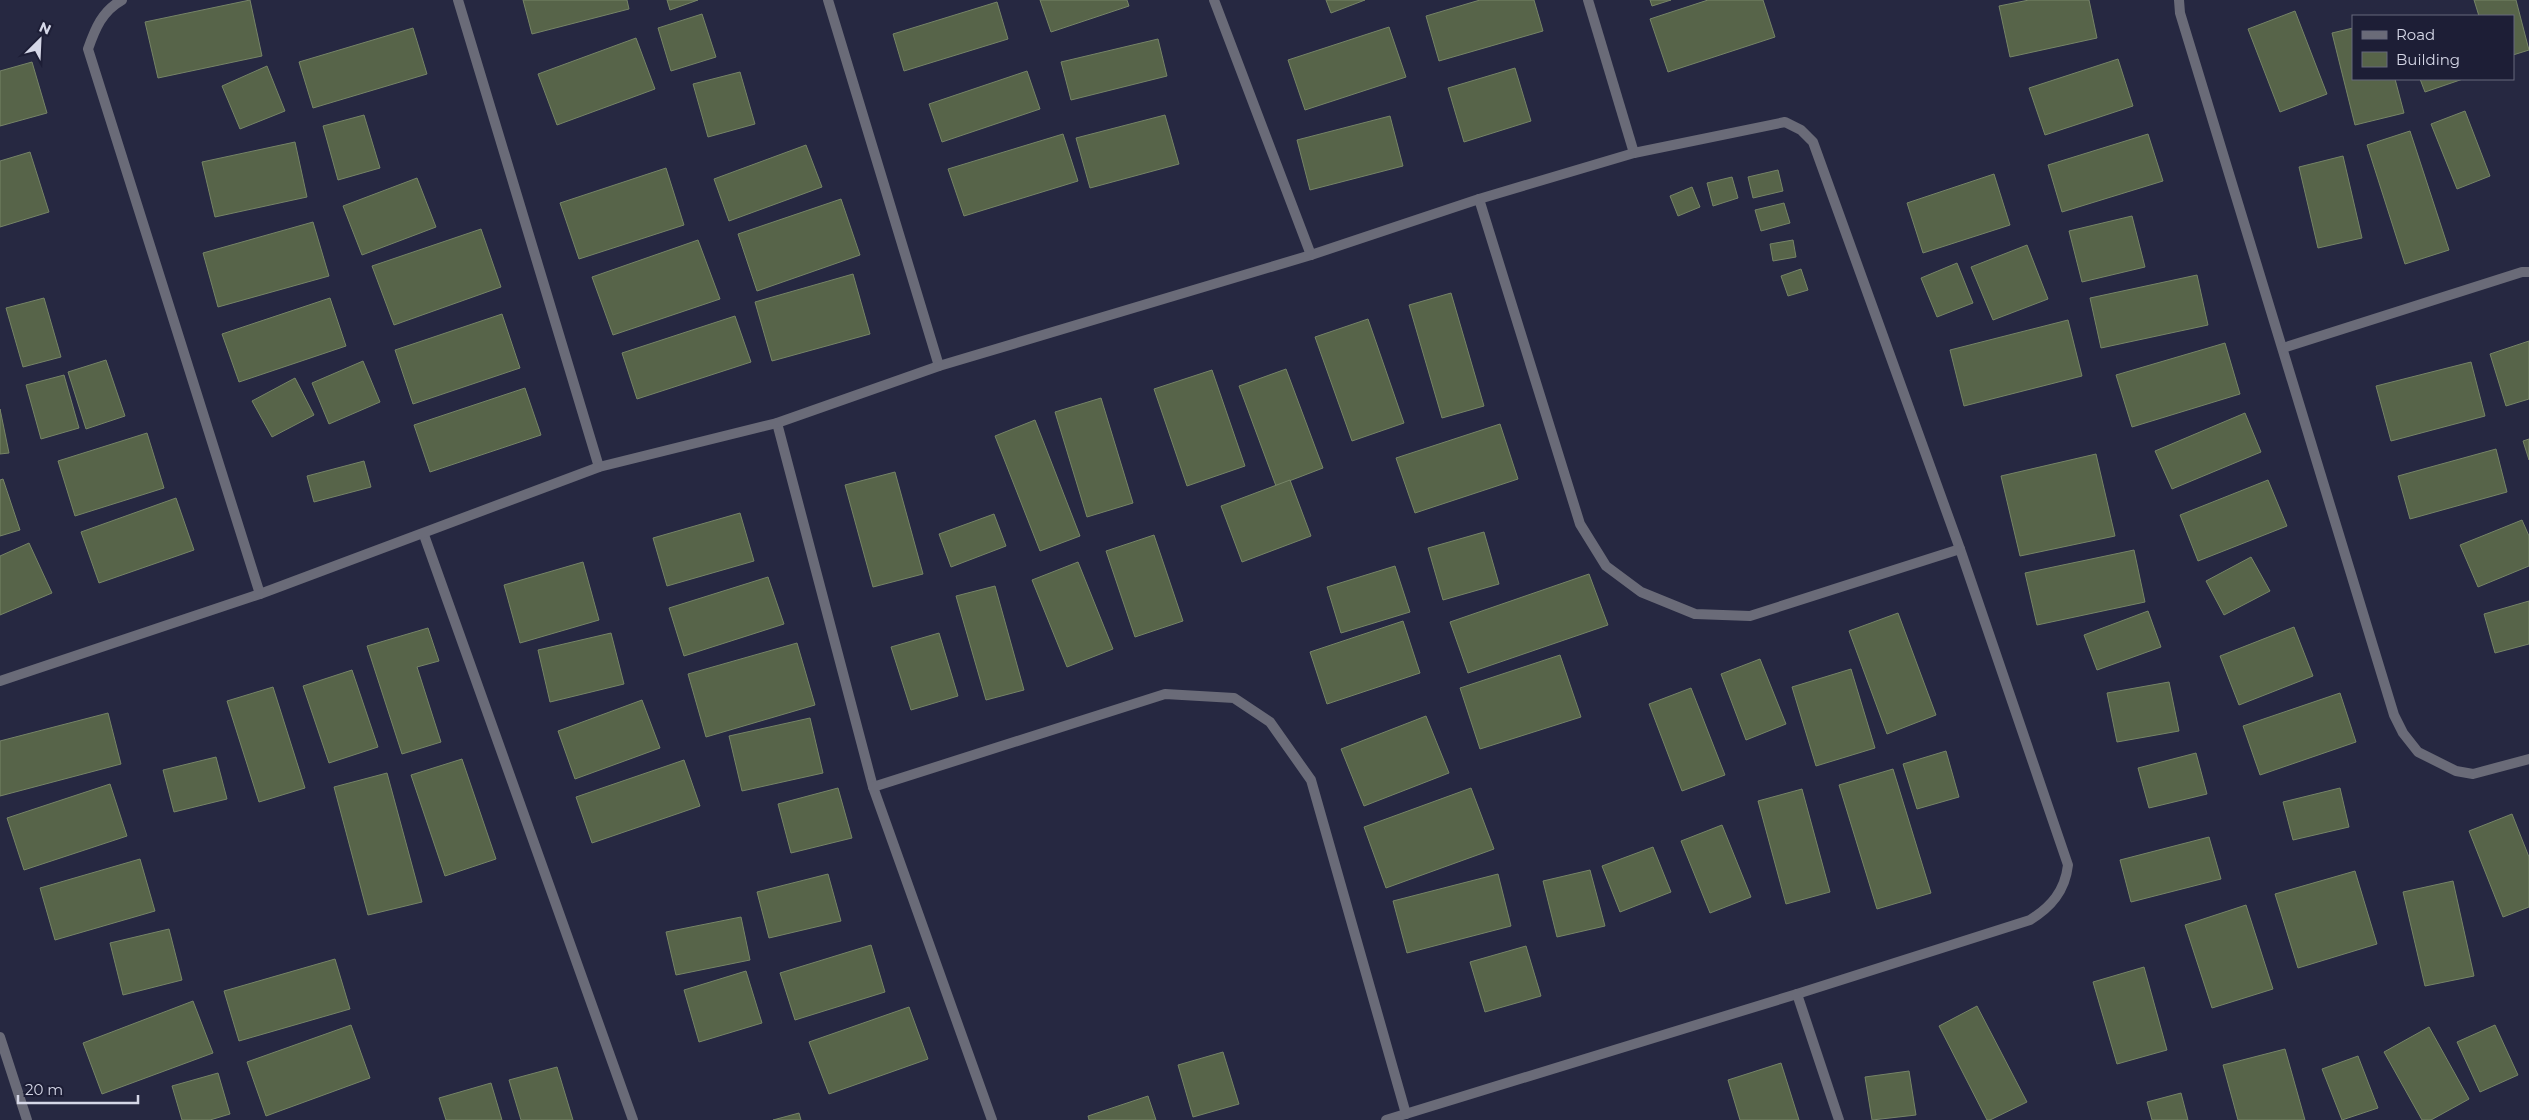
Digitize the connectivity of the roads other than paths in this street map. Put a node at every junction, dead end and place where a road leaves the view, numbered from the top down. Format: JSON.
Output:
{"nodes":[{"id":1,"x":122,"y":0,"type":"edge"},
{"id":2,"x":458,"y":0,"type":"edge"},
{"id":3,"x":828,"y":0,"type":"edge"},
{"id":4,"x":1214,"y":0,"type":"edge"},
{"id":5,"x":1588,"y":0,"type":"edge"},
{"id":6,"x":2179,"y":0,"type":"edge"},
{"id":7,"x":1634,"y":153,"type":"junction"},
{"id":8,"x":1479,"y":200,"type":"junction"},
{"id":9,"x":1311,"y":255,"type":"junction"},
{"id":10,"x":2529,"y":272,"type":"edge"},
{"id":11,"x":2283,"y":348,"type":"junction"},
{"id":12,"x":938,"y":366,"type":"junction"},
{"id":13,"x":777,"y":423,"type":"junction"},
{"id":14,"x":599,"y":467,"type":"junction"},
{"id":15,"x":424,"y":535,"type":"junction"},
{"id":16,"x":1960,"y":549,"type":"junction"},
{"id":17,"x":260,"y":594,"type":"junction"},
{"id":18,"x":0,"y":681,"type":"edge"},
{"id":19,"x":2529,"y":758,"type":"edge"},
{"id":20,"x":873,"y":787,"type":"junction"},
{"id":21,"x":1797,"y":994,"type":"junction"},
{"id":22,"x":0,"y":1037,"type":"edge"},
{"id":23,"x":1406,"y":1114,"type":"junction"},
{"id":24,"x":27,"y":1120,"type":"edge"},
{"id":25,"x":633,"y":1120,"type":"edge"},
{"id":26,"x":992,"y":1120,"type":"edge"},
{"id":27,"x":1386,"y":1120,"type":"edge"},
{"id":28,"x":1839,"y":1120,"type":"edge"}],
"edges":[{"from":1,"to":17,"type":"street"},
{"from":2,"to":14,"type":"street"},
{"from":3,"to":12,"type":"street"},
{"from":4,"to":9,"type":"street"},
{"from":5,"to":7,"type":"street"},
{"from":6,"to":11,"type":"street"},
{"from":7,"to":8,"type":"street"},
{"from":7,"to":16,"type":"street"},
{"from":8,"to":9,"type":"street"},
{"from":8,"to":16,"type":"street"},
{"from":9,"to":12,"type":"street"},
{"from":10,"to":11,"type":"street"},
{"from":11,"to":19,"type":"street"},
{"from":12,"to":13,"type":"street"},
{"from":13,"to":14,"type":"street"},
{"from":13,"to":20,"type":"street"},
{"from":14,"to":15,"type":"street"},
{"from":15,"to":17,"type":"street"},
{"from":15,"to":25,"type":"street"},
{"from":16,"to":21,"type":"street"},
{"from":17,"to":18,"type":"street"},
{"from":20,"to":23,"type":"street"},
{"from":20,"to":26,"type":"street"},
{"from":21,"to":23,"type":"street"},
{"from":21,"to":28,"type":"street"},
{"from":22,"to":24,"type":"street"},
{"from":23,"to":27,"type":"street"}]}
